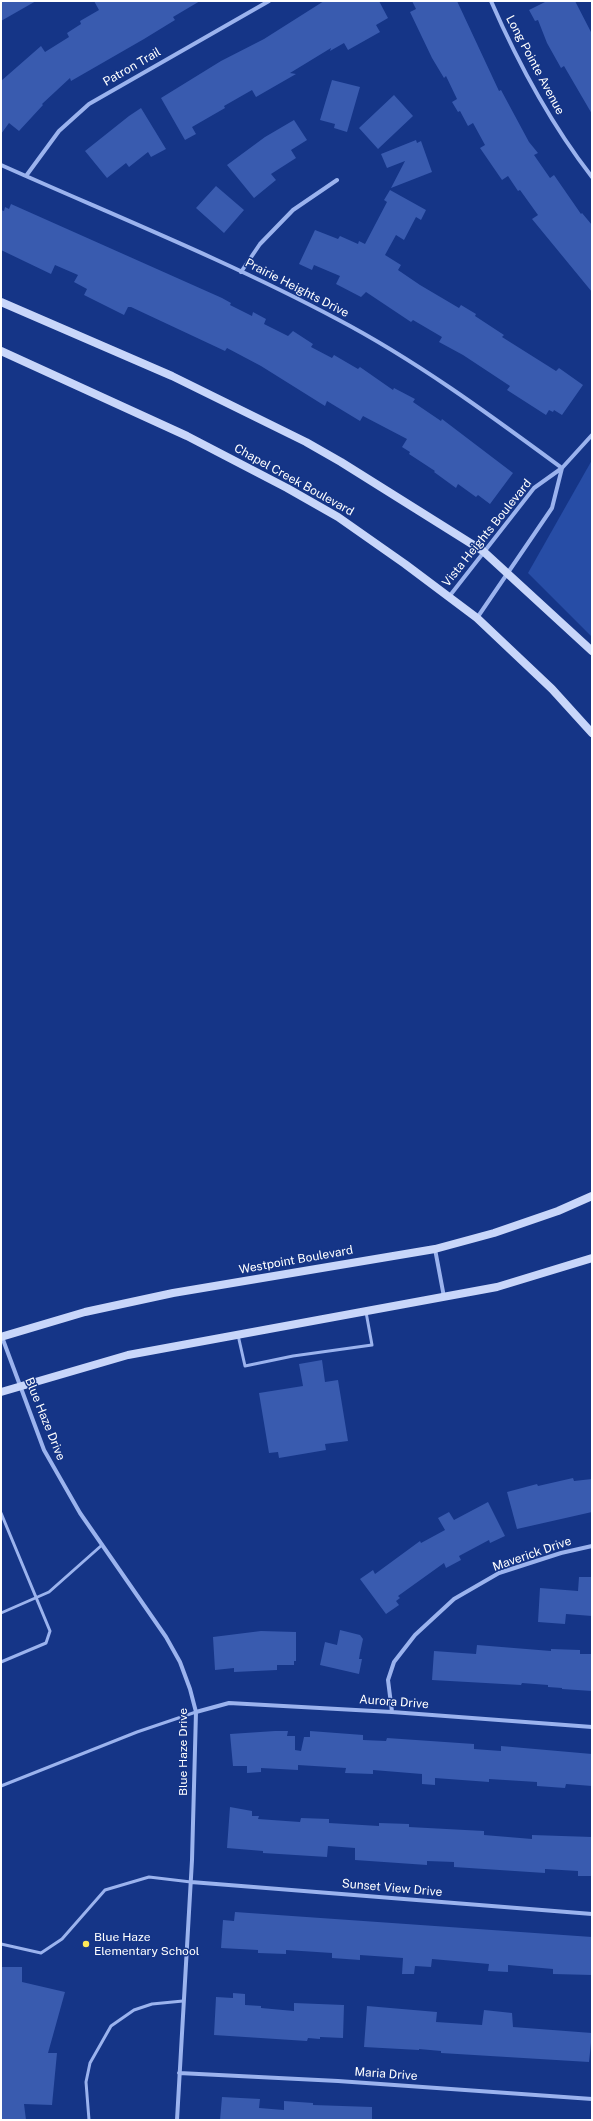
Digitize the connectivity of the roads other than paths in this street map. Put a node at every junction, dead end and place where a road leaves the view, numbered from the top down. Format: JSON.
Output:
{"nodes":[{"id":1,"x":269,"y":1,"type":"edge"},
{"id":2,"x":491,"y":1,"type":"edge"},
{"id":3,"x":1,"y":164,"type":"edge"},
{"id":4,"x":26,"y":176,"type":"junction"},
{"id":5,"x":592,"y":177,"type":"edge"},
{"id":6,"x":337,"y":180,"type":"dead end"},
{"id":7,"x":241,"y":272,"type":"junction"},
{"id":8,"x":1,"y":302,"type":"edge"},
{"id":9,"x":1,"y":351,"type":"edge"},
{"id":10,"x":592,"y":434,"type":"edge"},
{"id":11,"x":562,"y":468,"type":"junction"},
{"id":12,"x":483,"y":551,"type":"junction"},
{"id":13,"x":508,"y":574,"type":"junction"},
{"id":14,"x":448,"y":598,"type":"junction"},
{"id":15,"x":477,"y":618,"type":"junction"},
{"id":16,"x":592,"y":651,"type":"edge"},
{"id":17,"x":592,"y":733,"type":"edge"},
{"id":18,"x":592,"y":1196,"type":"edge"},
{"id":19,"x":435,"y":1249,"type":"junction"},
{"id":20,"x":592,"y":1258,"type":"edge"},
{"id":21,"x":444,"y":1297,"type":"junction"},
{"id":22,"x":366,"y":1312,"type":"junction"},
{"id":23,"x":238,"y":1335,"type":"junction"},
{"id":24,"x":2,"y":1337,"type":"edge"},
{"id":25,"x":21,"y":1386,"type":"junction"},
{"id":26,"x":1,"y":1392,"type":"edge"},
{"id":27,"x":1,"y":1513,"type":"edge"},
{"id":28,"x":102,"y":1545,"type":"junction"},
{"id":29,"x":592,"y":1546,"type":"edge"},
{"id":30,"x":37,"y":1597,"type":"junction"},
{"id":31,"x":1,"y":1613,"type":"edge"},
{"id":32,"x":1,"y":1662,"type":"edge"},
{"id":33,"x":196,"y":1712,"type":"junction"},
{"id":34,"x":392,"y":1712,"type":"junction"},
{"id":35,"x":592,"y":1727,"type":"edge"},
{"id":36,"x":1,"y":1786,"type":"edge"},
{"id":37,"x":191,"y":1882,"type":"junction"},
{"id":38,"x":592,"y":1914,"type":"edge"},
{"id":39,"x":1,"y":1944,"type":"edge"},
{"id":40,"x":183,"y":2001,"type":"junction"},
{"id":41,"x":179,"y":2073,"type":"junction"},
{"id":42,"x":592,"y":2099,"type":"edge"},
{"id":43,"x":89,"y":2120,"type":"edge"},
{"id":44,"x":177,"y":2120,"type":"edge"}],
"edges":[{"from":1,"to":4,"type":"street","name":"Patron Trail"},
{"from":2,"to":5,"type":"street","name":"Long Pointe Avenue"},
{"from":3,"to":4,"type":"street","name":"Prairie Heights Drive"},
{"from":4,"to":7,"type":"street","name":"Prairie Heights Drive"},
{"from":6,"to":7,"type":"street"},
{"from":7,"to":11,"type":"street","name":"Prairie Heights Drive"},
{"from":8,"to":12,"type":"main road"},
{"from":9,"to":14,"type":"main road","name":"Chapel Creek Boulevard"},
{"from":10,"to":11,"type":"street","name":"Vista Heights Boulevard"},
{"from":11,"to":12,"type":"street","name":"Vista Heights Boulevard"},
{"from":11,"to":13,"type":"street","name":"Vista Heights Boulevard"},
{"from":12,"to":13,"type":"main road"},
{"from":12,"to":14,"type":"street","name":"Vista Heights Boulevard"},
{"from":13,"to":15,"type":"street","name":"Vista Heights Boulevard"},
{"from":13,"to":16,"type":"main road"},
{"from":14,"to":15,"type":"main road","name":"Chapel Creek Boulevard"},
{"from":15,"to":17,"type":"main road","name":"Chapel Creek Boulevard"},
{"from":18,"to":19,"type":"main road","name":"Westpoint Boulevard"},
{"from":19,"to":21,"type":"street"},
{"from":19,"to":24,"type":"main road","name":"Westpoint Boulevard"},
{"from":20,"to":21,"type":"main road"},
{"from":21,"to":22,"type":"main road"},
{"from":22,"to":23,"type":"main road"},
{"from":22,"to":23,"type":"lane"},
{"from":23,"to":25,"type":"main road"},
{"from":24,"to":25,"type":"street","name":"Blue Haze Drive"},
{"from":25,"to":26,"type":"main road"},
{"from":25,"to":28,"type":"street","name":"Blue Haze Drive"},
{"from":27,"to":30,"type":"lane"},
{"from":28,"to":30,"type":"lane"},
{"from":28,"to":33,"type":"street","name":"Blue Haze Drive"},
{"from":29,"to":34,"type":"street","name":"Maverick Drive"},
{"from":30,"to":31,"type":"lane"},
{"from":30,"to":32,"type":"lane"},
{"from":33,"to":34,"type":"street","name":"Aurora Drive"},
{"from":33,"to":36,"type":"lane"},
{"from":33,"to":37,"type":"street","name":"Blue Haze Drive"},
{"from":34,"to":35,"type":"street","name":"Aurora Drive"},
{"from":37,"to":38,"type":"street","name":"Sunset View Drive"},
{"from":37,"to":39,"type":"lane"},
{"from":37,"to":40,"type":"street","name":"Blue Haze Drive"},
{"from":40,"to":41,"type":"street","name":"Blue Haze Drive"},
{"from":40,"to":43,"type":"lane"},
{"from":41,"to":42,"type":"street","name":"Maria Drive"},
{"from":41,"to":44,"type":"street","name":"Blue Haze Drive"}]}
